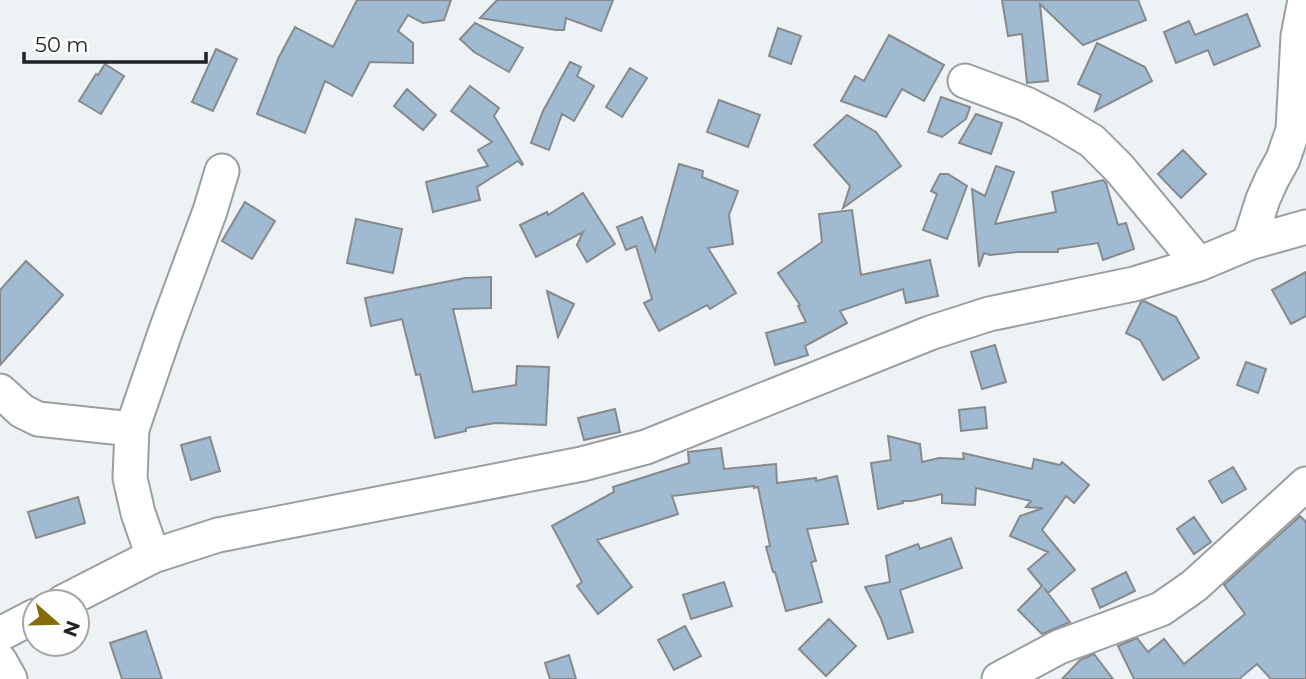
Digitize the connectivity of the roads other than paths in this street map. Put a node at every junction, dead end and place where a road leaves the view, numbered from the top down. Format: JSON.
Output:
{"nodes":[{"id":1,"x":1305,"y":0,"type":"edge"},
{"id":2,"x":965,"y":81,"type":"dead end"},
{"id":3,"x":222,"y":171,"type":"dead end"},
{"id":4,"x":1306,"y":227,"type":"edge"},
{"id":5,"x":1249,"y":243,"type":"junction"},
{"id":6,"x":1199,"y":264,"type":"junction"},
{"id":7,"x":0,"y":391,"type":"edge"},
{"id":8,"x":132,"y":429,"type":"junction"},
{"id":9,"x":1306,"y":484,"type":"edge"},
{"id":10,"x":153,"y":556,"type":"junction"},
{"id":11,"x":90,"y":588,"type":"edge"},
{"id":12,"x":21,"y":623,"type":"edge"},
{"id":13,"x":0,"y":634,"type":"edge"},
{"id":14,"x":0,"y":661,"type":"edge"},
{"id":15,"x":10,"y":679,"type":"edge"},
{"id":16,"x":999,"y":679,"type":"edge"}],
"edges":[{"from":1,"to":5,"type":"street"},
{"from":2,"to":6,"type":"street"},
{"from":3,"to":8,"type":"street"},
{"from":4,"to":5,"type":"street"},
{"from":5,"to":6,"type":"street"},
{"from":6,"to":10,"type":"street"},
{"from":7,"to":8,"type":"street"},
{"from":8,"to":10,"type":"street"},
{"from":9,"to":16,"type":"street"},
{"from":10,"to":11,"type":"street"},
{"from":12,"to":13,"type":"street"},
{"from":14,"to":15,"type":"street"}]}
